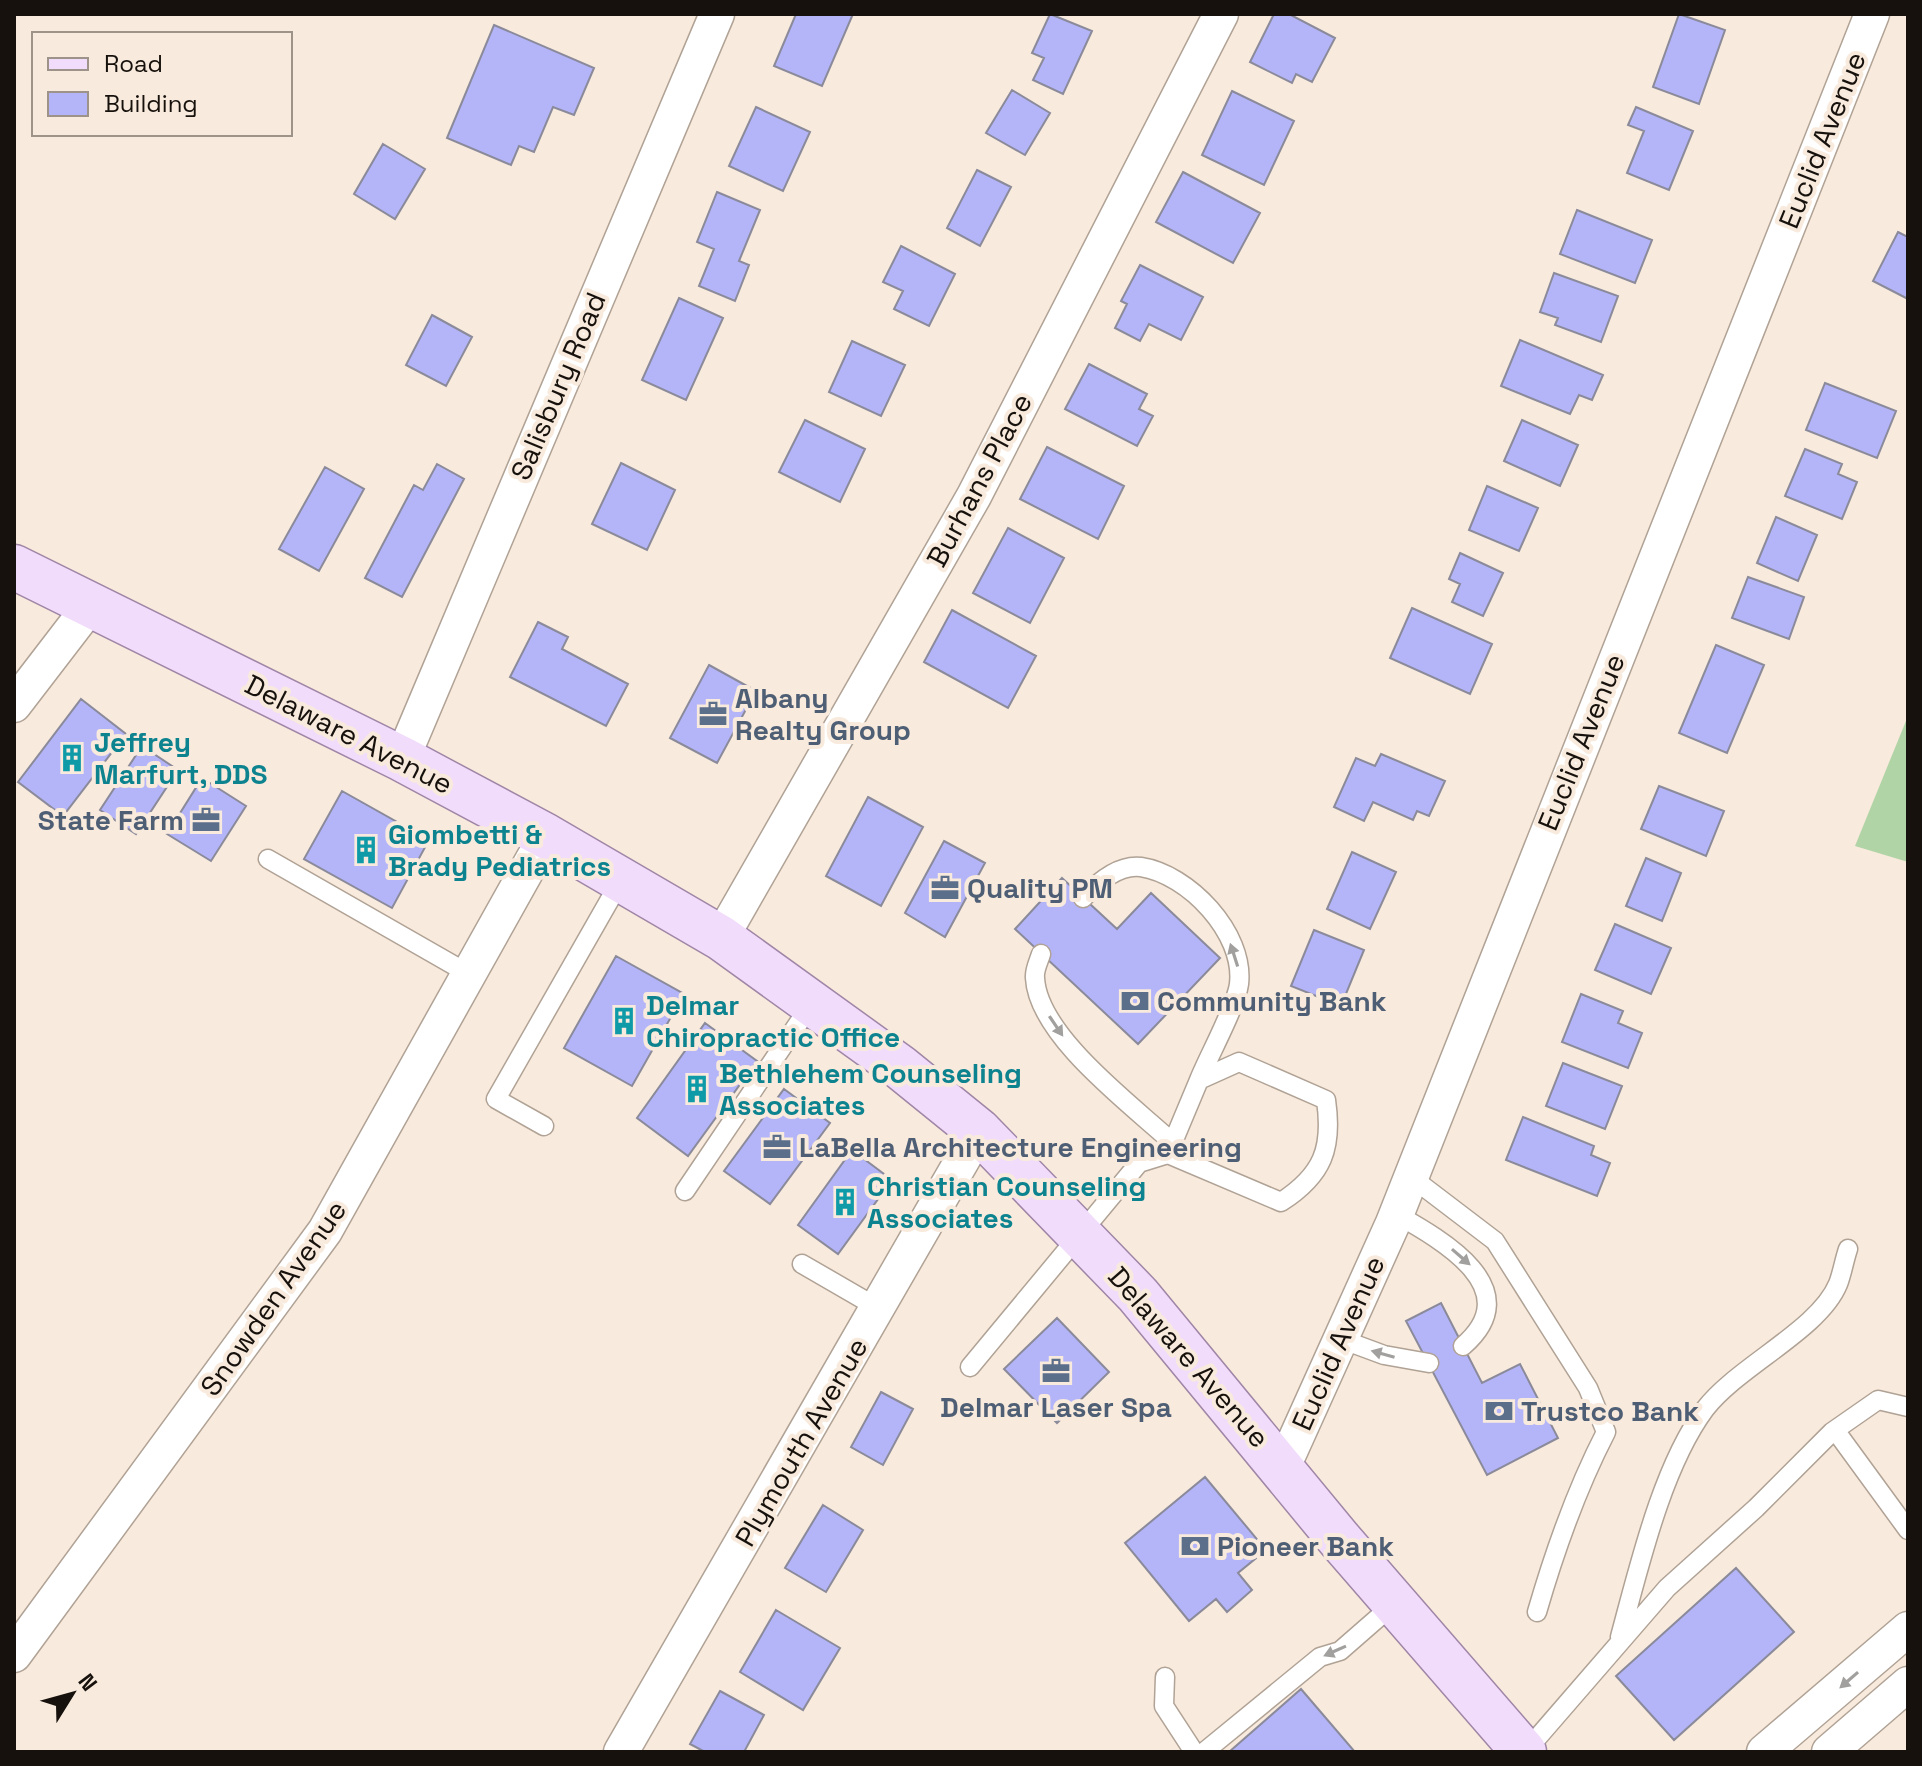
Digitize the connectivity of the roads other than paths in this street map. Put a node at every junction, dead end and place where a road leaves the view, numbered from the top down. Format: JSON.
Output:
{"nodes":[{"id":1,"x":717,"y":14,"type":"edge"},
{"id":2,"x":1221,"y":14,"type":"edge"},
{"id":3,"x":1872,"y":14,"type":"edge"},
{"id":4,"x":14,"y":567,"type":"edge"},
{"id":5,"x":90,"y":606,"type":"junction"},
{"id":6,"x":14,"y":705,"type":"edge"},
{"id":7,"x":402,"y":759,"type":"junction"},
{"id":8,"x":546,"y":836,"type":"junction"},
{"id":9,"x":268,"y":859,"type":"dead end"},
{"id":10,"x":621,"y":880,"type":"junction"},
{"id":11,"x":1083,"y":898,"type":"dead end"},
{"id":12,"x":721,"y":938,"type":"junction"},
{"id":13,"x":1041,"y":954,"type":"dead end"},
{"id":14,"x":469,"y":974,"type":"junction"},
{"id":15,"x":812,"y":1003,"type":"junction"},
{"id":16,"x":1199,"y":1080,"type":"junction"},
{"id":17,"x":544,"y":1126,"type":"dead end"},
{"id":18,"x":979,"y":1131,"type":"junction"},
{"id":19,"x":1170,"y":1149,"type":"junction"},
{"id":20,"x":1411,"y":1177,"type":"junction"},
{"id":21,"x":685,"y":1191,"type":"dead end"},
{"id":22,"x":1396,"y":1214,"type":"junction"},
{"id":23,"x":1082,"y":1235,"type":"junction"},
{"id":24,"x":1848,"y":1249,"type":"dead end"},
{"id":25,"x":802,"y":1264,"type":"dead end"},
{"id":26,"x":878,"y":1308,"type":"junction"},
{"id":27,"x":1338,"y":1338,"type":"junction"},
{"id":28,"x":1463,"y":1346,"type":"dead end"},
{"id":29,"x":1429,"y":1363,"type":"dead end"},
{"id":30,"x":970,"y":1367,"type":"dead end"},
{"id":31,"x":1908,"y":1407,"type":"edge"},
{"id":32,"x":1835,"y":1430,"type":"junction"},
{"id":33,"x":1283,"y":1467,"type":"junction"},
{"id":34,"x":1908,"y":1530,"type":"edge"},
{"id":35,"x":1395,"y":1603,"type":"junction"},
{"id":36,"x":1537,"y":1612,"type":"dead end"},
{"id":37,"x":1908,"y":1629,"type":"edge"},
{"id":38,"x":1618,"y":1643,"type":"junction"},
{"id":39,"x":14,"y":1655,"type":"edge"},
{"id":40,"x":1165,"y":1677,"type":"dead end"},
{"id":41,"x":1908,"y":1684,"type":"edge"},
{"id":42,"x":621,"y":1752,"type":"edge"},
{"id":43,"x":1194,"y":1752,"type":"edge"},
{"id":44,"x":1204,"y":1752,"type":"edge"},
{"id":45,"x":1525,"y":1752,"type":"edge"},
{"id":46,"x":1764,"y":1752,"type":"edge"},
{"id":47,"x":1829,"y":1752,"type":"edge"}],
"edges":[{"from":1,"to":7,"type":"street","name":"Salisbury Road"},
{"from":2,"to":12,"type":"street","name":"Burhans Place"},
{"from":3,"to":20,"type":"street","name":"Euclid Avenue"},
{"from":4,"to":5,"type":"main road","name":"Delaware Avenue"},
{"from":5,"to":6,"type":"street"},
{"from":5,"to":7,"type":"main road","name":"Delaware Avenue"},
{"from":7,"to":8,"type":"main road","name":"Delaware Avenue"},
{"from":8,"to":10,"type":"main road","name":"Delaware Avenue"},
{"from":8,"to":14,"type":"street","name":"Snowden Avenue"},
{"from":9,"to":14,"type":"lane"},
{"from":10,"to":12,"type":"main road","name":"Delaware Avenue"},
{"from":10,"to":17,"type":"lane"},
{"from":16,"to":11,"type":"lane","one_way":true},
{"from":12,"to":15,"type":"main road","name":"Delaware Avenue"},
{"from":13,"to":19,"type":"lane","one_way":true},
{"from":14,"to":39,"type":"street","name":"Snowden Avenue"},
{"from":15,"to":18,"type":"main road","name":"Delaware Avenue"},
{"from":15,"to":21,"type":"lane"},
{"from":16,"to":19,"type":"lane"},
{"from":16,"to":19,"type":"lane"},
{"from":18,"to":23,"type":"main road","name":"Delaware Avenue"},
{"from":18,"to":26,"type":"street","name":"Plymouth Avenue"},
{"from":19,"to":23,"type":"lane"},
{"from":20,"to":22,"type":"street","name":"Euclid Avenue"},
{"from":20,"to":36,"type":"lane"},
{"from":22,"to":27,"type":"street","name":"Euclid Avenue"},
{"from":22,"to":28,"type":"lane","one_way":true},
{"from":23,"to":30,"type":"lane"},
{"from":23,"to":33,"type":"main road","name":"Delaware Avenue"},
{"from":24,"to":38,"type":"lane"},
{"from":25,"to":26,"type":"lane"},
{"from":26,"to":42,"type":"street","name":"Plymouth Avenue"},
{"from":29,"to":27,"type":"lane","one_way":true},
{"from":27,"to":33,"type":"street","name":"Euclid Avenue"},
{"from":31,"to":32,"type":"lane"},
{"from":32,"to":34,"type":"lane"},
{"from":32,"to":38,"type":"lane"},
{"from":33,"to":35,"type":"main road","name":"Delaware Avenue"},
{"from":35,"to":44,"type":"lane","one_way":true},
{"from":35,"to":45,"type":"main road","name":"Delaware Avenue"},
{"from":37,"to":46,"type":"street","one_way":true},
{"from":38,"to":45,"type":"lane"},
{"from":40,"to":43,"type":"lane"},
{"from":41,"to":47,"type":"street"}]}
